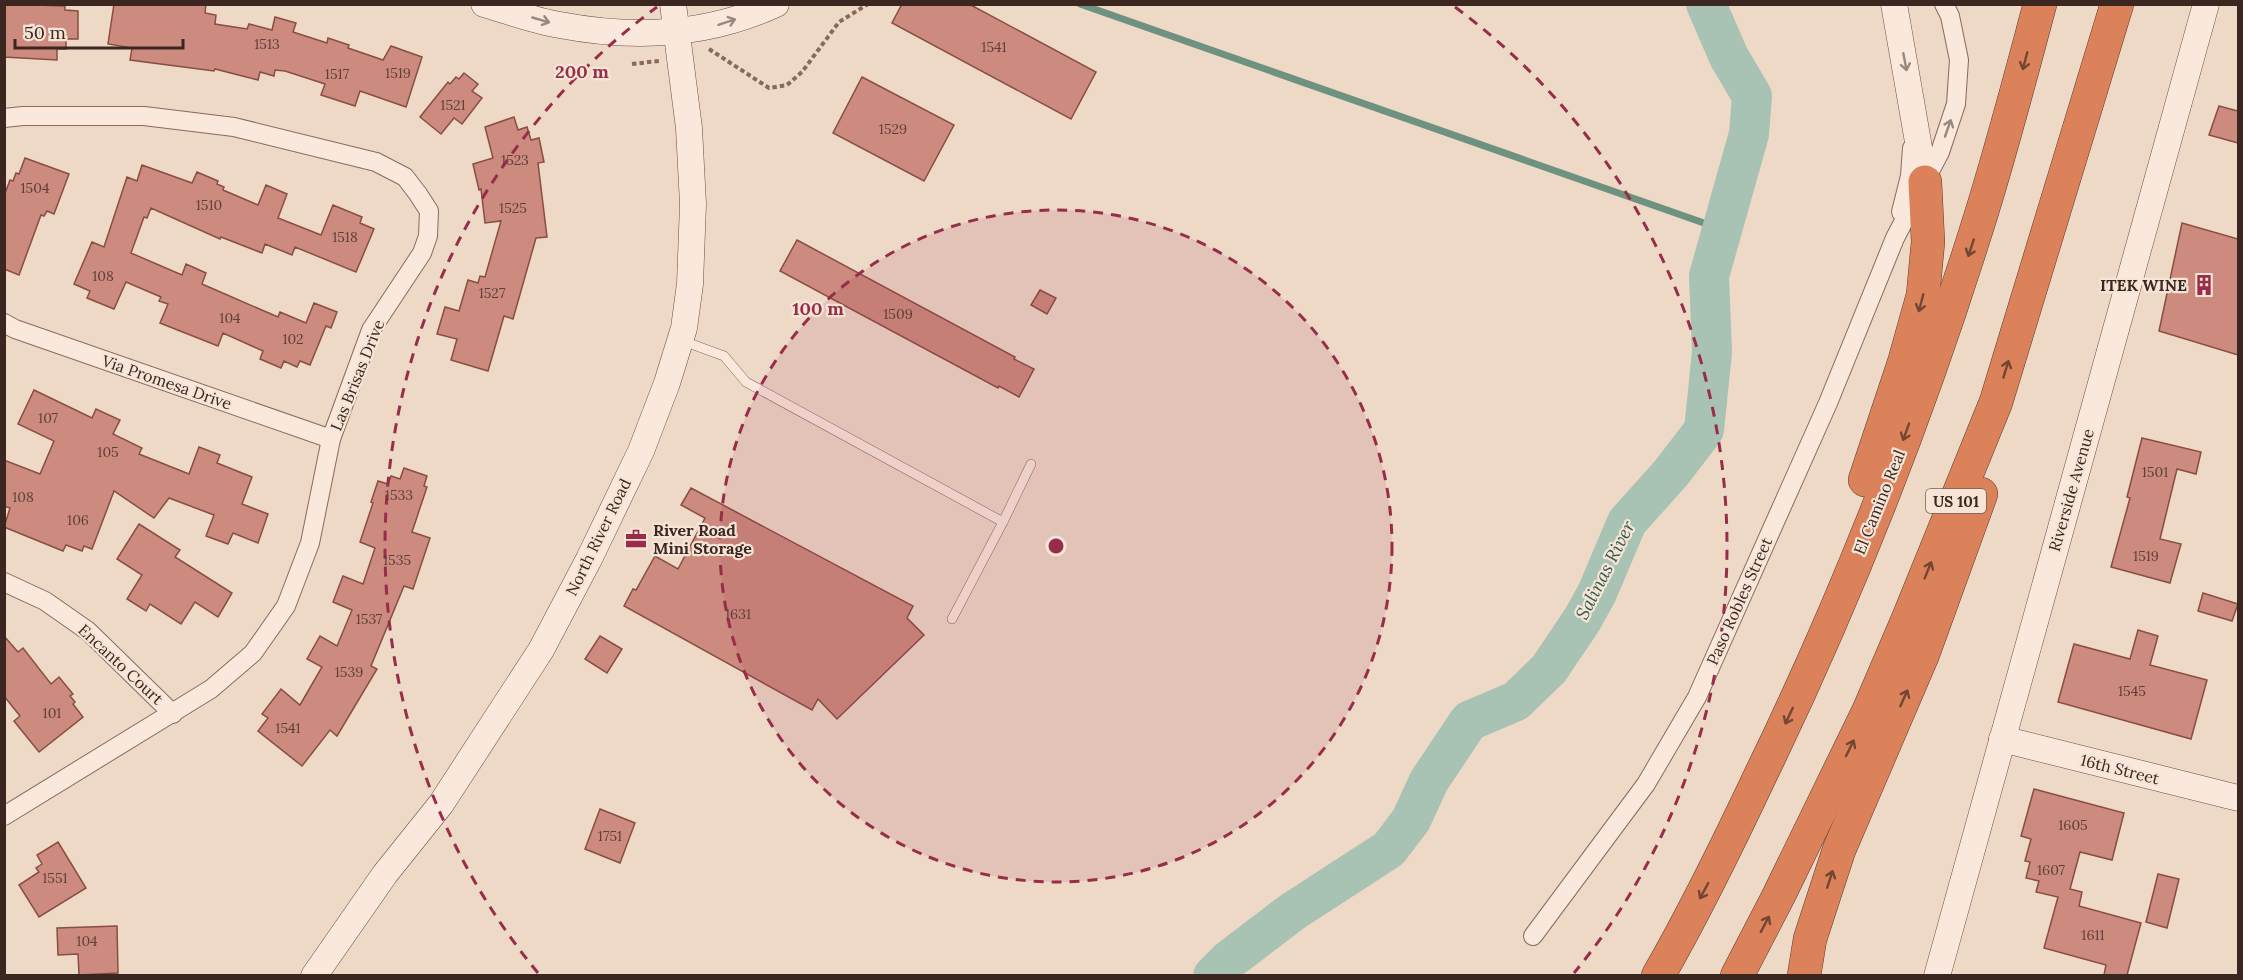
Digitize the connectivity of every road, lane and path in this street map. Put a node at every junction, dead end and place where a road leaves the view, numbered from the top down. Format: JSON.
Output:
{"nodes":[{"id":1,"x":484,"y":4,"type":"edge"},
{"id":2,"x":673,"y":4,"type":"edge"},
{"id":3,"x":776,"y":4,"type":"edge"},
{"id":4,"x":868,"y":4,"type":"edge"},
{"id":5,"x":1894,"y":4,"type":"edge"},
{"id":6,"x":1944,"y":4,"type":"edge"},
{"id":7,"x":2040,"y":4,"type":"edge"},
{"id":8,"x":2117,"y":4,"type":"edge"},
{"id":9,"x":2206,"y":4,"type":"edge"},
{"id":10,"x":676,"y":33,"type":"junction"},
{"id":11,"x":1911,"y":95,"type":"junction"},
{"id":12,"x":4,"y":118,"type":"edge"},
{"id":13,"x":1925,"y":182,"type":"junction"},
{"id":14,"x":1895,"y":238,"type":"junction"},
{"id":15,"x":4,"y":323,"type":"edge"},
{"id":16,"x":681,"y":341,"type":"junction"},
{"id":17,"x":1996,"y":402,"type":"junction"},
{"id":18,"x":331,"y":439,"type":"junction"},
{"id":19,"x":1031,"y":464,"type":"dead end"},
{"id":20,"x":1003,"y":522,"type":"junction"},
{"id":21,"x":4,"y":582,"type":"edge"},
{"id":22,"x":952,"y":619,"type":"dead end"},
{"id":23,"x":1814,"y":663,"type":"junction"},
{"id":24,"x":173,"y":714,"type":"junction"},
{"id":25,"x":2002,"y":739,"type":"junction"},
{"id":26,"x":2238,"y":798,"type":"edge"},
{"id":27,"x":4,"y":816,"type":"edge"},
{"id":28,"x":1533,"y":936,"type":"dead end"},
{"id":29,"x":314,"y":975,"type":"edge"},
{"id":30,"x":1659,"y":975,"type":"edge"},
{"id":31,"x":1737,"y":975,"type":"edge"},
{"id":32,"x":1804,"y":975,"type":"edge"},
{"id":33,"x":1936,"y":975,"type":"edge"}],
"edges":[{"from":1,"to":10,"type":"main road","one_way":true},
{"from":2,"to":10,"type":"main road","name":"North River Road"},
{"from":10,"to":3,"type":"main road","one_way":true},
{"from":4,"to":10,"type":"path"},
{"from":5,"to":11,"type":"main road","name":"Paso Robles Street","one_way":true},
{"from":13,"to":6,"type":"street","name":"Paso Robles Street","one_way":true},
{"from":7,"to":23,"type":"highway","name":"El Camino Real","one_way":true},
{"from":17,"to":8,"type":"highway","number":"US 101","one_way":true},
{"from":9,"to":25,"type":"main road","name":"Riverside Avenue"},
{"from":10,"to":16,"type":"main road","name":"North River Road"},
{"from":11,"to":13,"type":"main road","name":"Paso Robles Street"},
{"from":11,"to":14,"type":"street","name":"Paso Robles Street"},
{"from":12,"to":18,"type":"street","name":"Las Brisas Drive"},
{"from":13,"to":14,"type":"street","name":"Paso Robles Street"},
{"from":13,"to":23,"type":"highway","one_way":true},
{"from":14,"to":28,"type":"street","name":"Paso Robles Street"},
{"from":15,"to":18,"type":"street","name":"Via Promesa Drive"},
{"from":16,"to":20,"type":"lane"},
{"from":16,"to":29,"type":"main road","name":"North River Road"},
{"from":31,"to":17,"type":"highway","number":"US 101","one_way":true},
{"from":32,"to":17,"type":"highway","one_way":true},
{"from":18,"to":24,"type":"street","name":"Las Brisas Drive"},
{"from":19,"to":20,"type":"lane"},
{"from":20,"to":22,"type":"lane"},
{"from":21,"to":24,"type":"street","name":"Encanto Court"},
{"from":23,"to":30,"type":"highway","name":"El Camino Real","one_way":true},
{"from":24,"to":27,"type":"street","name":"Las Brisas Drive"},
{"from":25,"to":26,"type":"main road","name":"16th Street"},
{"from":25,"to":33,"type":"main road","name":"Riverside Avenue"}]}
